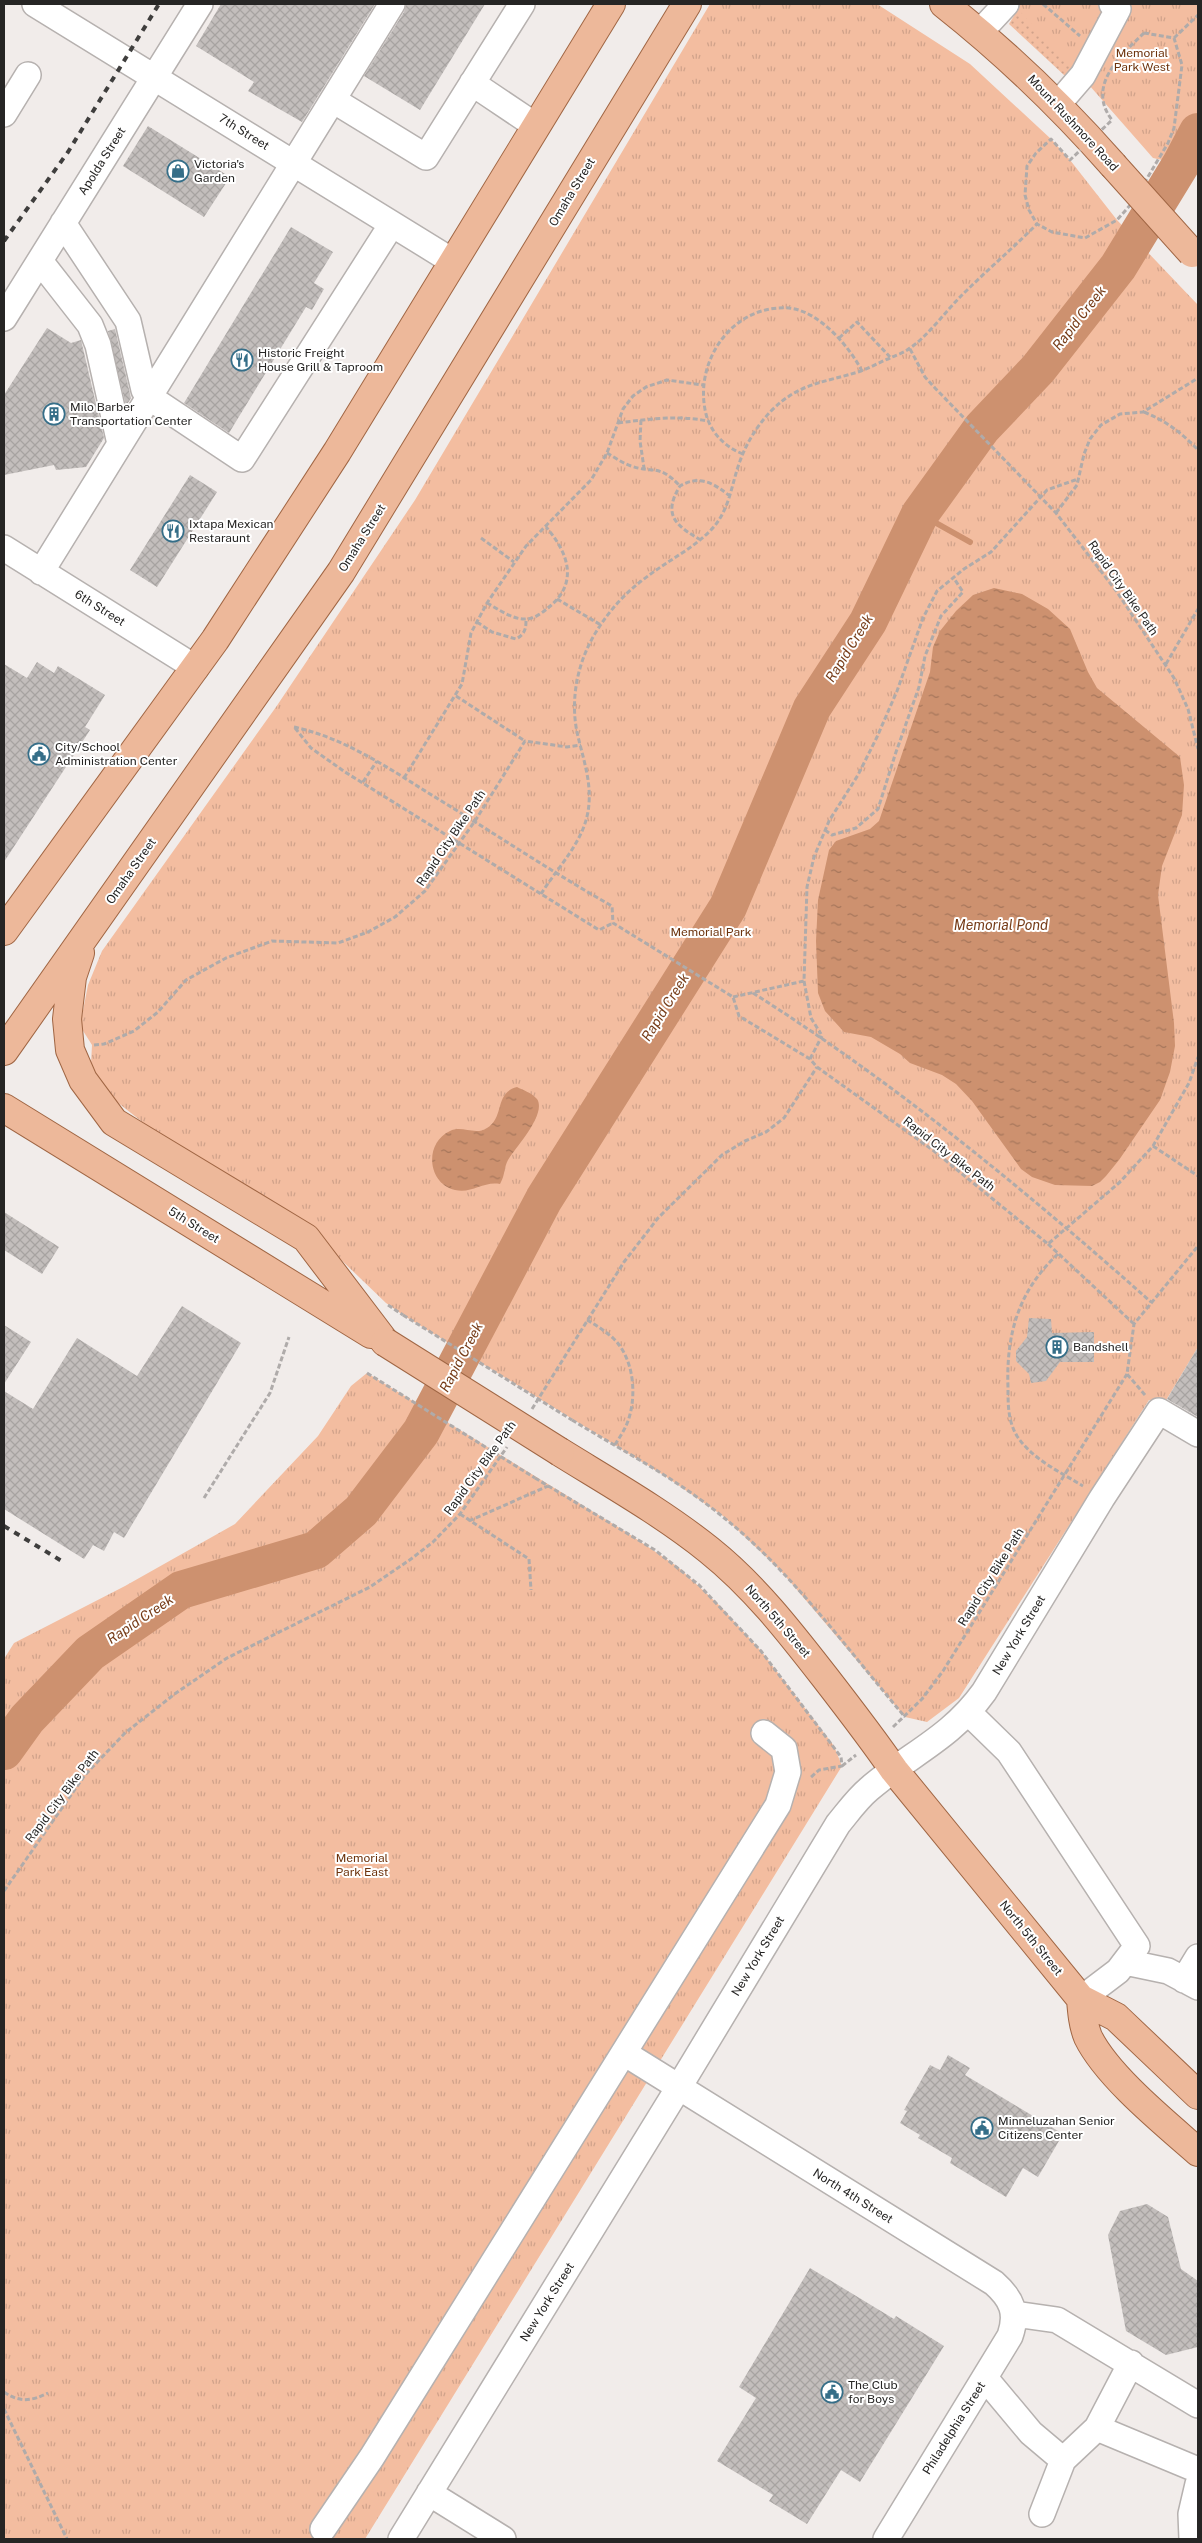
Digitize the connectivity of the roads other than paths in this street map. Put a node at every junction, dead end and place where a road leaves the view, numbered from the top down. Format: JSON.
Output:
{"nodes":[{"id":1,"x":35,"y":4,"type":"edge"},
{"id":2,"x":200,"y":4,"type":"edge"},
{"id":3,"x":392,"y":4,"type":"edge"},
{"id":4,"x":522,"y":4,"type":"edge"},
{"id":5,"x":611,"y":4,"type":"edge"},
{"id":6,"x":687,"y":4,"type":"edge"},
{"id":7,"x":944,"y":4,"type":"edge"},
{"id":8,"x":1006,"y":4,"type":"edge"},
{"id":9,"x":1112,"y":4,"type":"edge"},
{"id":10,"x":980,"y":32,"type":"junction"},
{"id":11,"x":28,"y":75,"type":"dead end"},
{"id":12,"x":155,"y":77,"type":"junction"},
{"id":13,"x":472,"y":83,"type":"junction"},
{"id":14,"x":333,"y":100,"type":"junction"},
{"id":15,"x":1058,"y":104,"type":"junction"},
{"id":16,"x":4,"y":114,"type":"edge"},
{"id":17,"x":536,"y":126,"type":"junction"},
{"id":18,"x":294,"y":162,"type":"junction"},
{"id":19,"x":63,"y":223,"type":"junction"},
{"id":20,"x":392,"y":224,"type":"junction"},
{"id":21,"x":1195,"y":256,"type":"edge"},
{"id":22,"x":40,"y":261,"type":"junction"},
{"id":23,"x":452,"y":261,"type":"junction"},
{"id":24,"x":4,"y":318,"type":"edge"},
{"id":25,"x":149,"y":397,"type":"junction"},
{"id":26,"x":120,"y":444,"type":"junction"},
{"id":27,"x":4,"y":548,"type":"edge"},
{"id":28,"x":41,"y":572,"type":"junction"},
{"id":29,"x":196,"y":668,"type":"junction"},
{"id":30,"x":4,"y":931,"type":"edge"},
{"id":31,"x":86,"y":934,"type":"junction"},
{"id":32,"x":4,"y":1051,"type":"edge"},
{"id":33,"x":4,"y":1108,"type":"edge"},
{"id":34,"x":385,"y":1342,"type":"junction"},
{"id":35,"x":1198,"y":1434,"type":"edge"},
{"id":36,"x":969,"y":1713,"type":"junction"},
{"id":37,"x":764,"y":1733,"type":"dead end"},
{"id":38,"x":894,"y":1770,"type":"junction"},
{"id":39,"x":1198,"y":1957,"type":"edge"},
{"id":40,"x":1125,"y":1962,"type":"junction"},
{"id":41,"x":1191,"y":1983,"type":"edge"},
{"id":42,"x":1081,"y":1999,"type":"junction"},
{"id":43,"x":624,"y":2053,"type":"junction"},
{"id":44,"x":679,"y":2087,"type":"junction"},
{"id":45,"x":1198,"y":2095,"type":"edge"},
{"id":46,"x":1198,"y":2152,"type":"edge"},
{"id":47,"x":1015,"y":2314,"type":"junction"},
{"id":48,"x":1131,"y":2363,"type":"junction"},
{"id":49,"x":985,"y":2378,"type":"junction"},
{"id":50,"x":1198,"y":2405,"type":"edge"},
{"id":51,"x":1097,"y":2428,"type":"junction"},
{"id":52,"x":1063,"y":2460,"type":"junction"},
{"id":53,"x":1198,"y":2470,"type":"edge"},
{"id":54,"x":1198,"y":2484,"type":"edge"},
{"id":55,"x":429,"y":2493,"type":"junction"},
{"id":56,"x":1042,"y":2514,"type":"dead end"},
{"id":57,"x":323,"y":2530,"type":"dead end"},
{"id":58,"x":401,"y":2539,"type":"edge"},
{"id":59,"x":503,"y":2539,"type":"edge"},
{"id":60,"x":886,"y":2539,"type":"edge"},
{"id":61,"x":1192,"y":2539,"type":"edge"}],
"edges":[{"from":1,"to":12,"type":"street","name":"7th Street"},
{"from":2,"to":12,"type":"street","name":"Apolda Street"},
{"from":3,"to":14,"type":"street"},
{"from":4,"to":13,"type":"street"},
{"from":5,"to":17,"type":"main road"},
{"from":6,"to":31,"type":"main road","name":"Omaha Street"},
{"from":7,"to":10,"type":"main road","name":"Mount Rushmore Road"},
{"from":8,"to":10,"type":"street"},
{"from":9,"to":15,"type":"street"},
{"from":10,"to":15,"type":"main road","name":"Mount Rushmore Road"},
{"from":11,"to":16,"type":"street"},
{"from":12,"to":18,"type":"street","name":"7th Street"},
{"from":12,"to":19,"type":"street","name":"Apolda Street"},
{"from":13,"to":14,"type":"street"},
{"from":13,"to":17,"type":"street"},
{"from":14,"to":18,"type":"street"},
{"from":15,"to":21,"type":"main road","name":"Mount Rushmore Road","bridge":true},
{"from":17,"to":23,"type":"main road"},
{"from":18,"to":20,"type":"street","name":"7th Street"},
{"from":18,"to":25,"type":"street"},
{"from":19,"to":22,"type":"street","name":"Apolda Street"},
{"from":19,"to":25,"type":"street"},
{"from":20,"to":23,"type":"street","name":"7th Street"},
{"from":20,"to":25,"type":"street"},
{"from":22,"to":24,"type":"street","name":"Apolda Street"},
{"from":22,"to":26,"type":"street"},
{"from":23,"to":29,"type":"main road"},
{"from":25,"to":26,"type":"street"},
{"from":26,"to":28,"type":"street"},
{"from":27,"to":28,"type":"street","name":"6th Street"},
{"from":28,"to":29,"type":"street","name":"6th Street"},
{"from":29,"to":30,"type":"main road"},
{"from":31,"to":32,"type":"main road","name":"Omaha Street"},
{"from":31,"to":34,"type":"main road"},
{"from":33,"to":34,"type":"main road","name":"5th Street"},
{"from":34,"to":38,"type":"main road","name":"North 5th Street","bridge":true},
{"from":35,"to":36,"type":"street","name":"New York Street"},
{"from":36,"to":38,"type":"street","name":"New York Street"},
{"from":36,"to":40,"type":"street"},
{"from":37,"to":43,"type":"street"},
{"from":38,"to":42,"type":"main road","name":"North 5th Street"},
{"from":38,"to":44,"type":"street","name":"New York Street"},
{"from":39,"to":41,"type":"street"},
{"from":40,"to":41,"type":"street"},
{"from":40,"to":42,"type":"street"},
{"from":42,"to":45,"type":"main road","name":"North 5th Street"},
{"from":42,"to":46,"type":"main road","name":"North 5th Street"},
{"from":43,"to":44,"type":"street","name":"North 4th Street"},
{"from":43,"to":57,"type":"street"},
{"from":44,"to":47,"type":"street","name":"North 4th Street"},
{"from":44,"to":55,"type":"street","name":"New York Street"},
{"from":47,"to":48,"type":"street"},
{"from":47,"to":49,"type":"street","name":"Philadelphia Street"},
{"from":48,"to":50,"type":"street"},
{"from":48,"to":51,"type":"street"},
{"from":49,"to":52,"type":"street"},
{"from":49,"to":60,"type":"street","name":"Philadelphia Street"},
{"from":51,"to":52,"type":"street"},
{"from":51,"to":53,"type":"street"},
{"from":52,"to":56,"type":"street"},
{"from":54,"to":61,"type":"street"},
{"from":55,"to":58,"type":"street","name":"New York Street"},
{"from":55,"to":59,"type":"street"}]}
